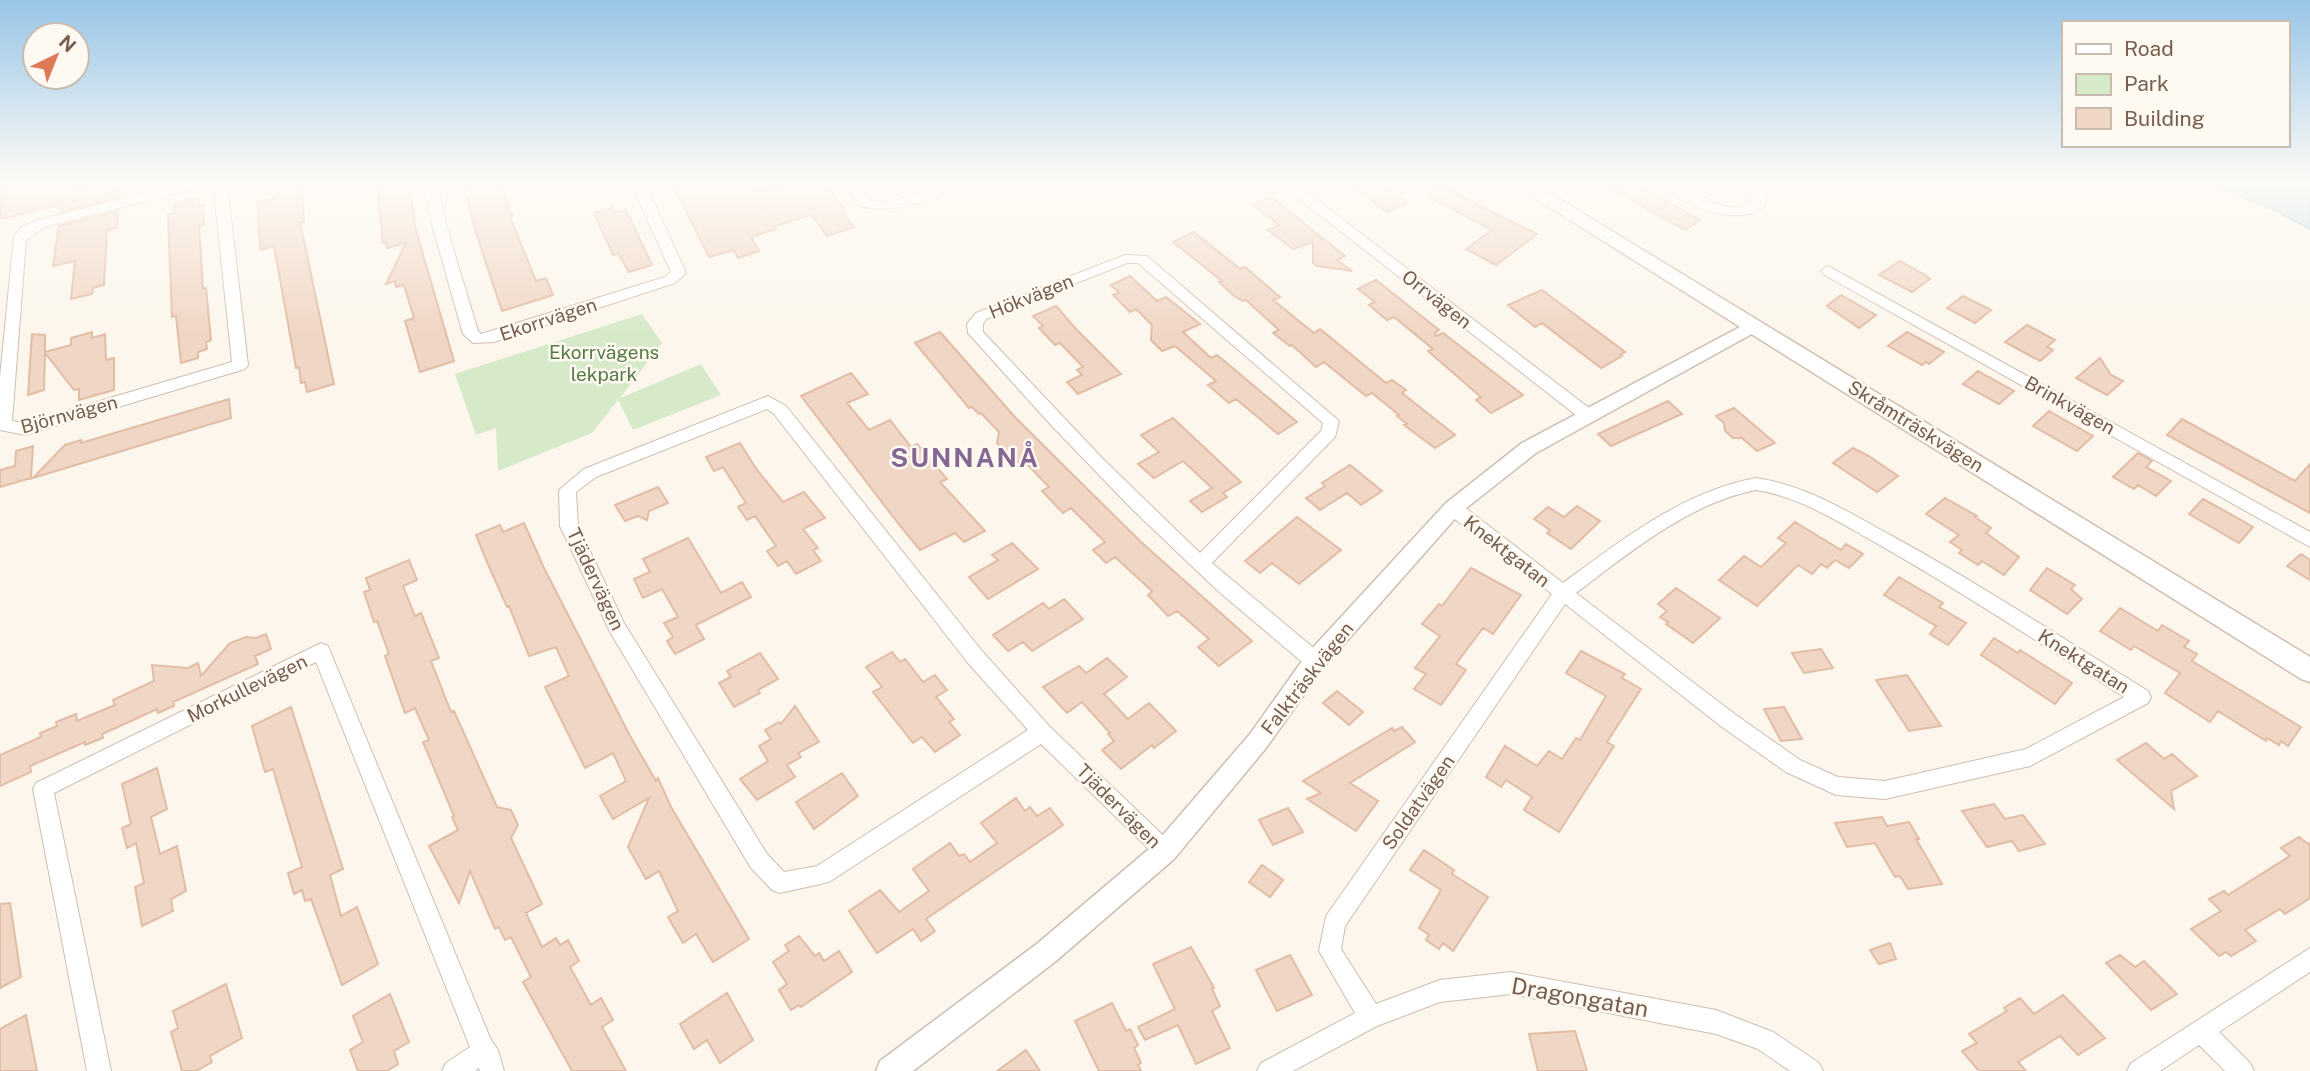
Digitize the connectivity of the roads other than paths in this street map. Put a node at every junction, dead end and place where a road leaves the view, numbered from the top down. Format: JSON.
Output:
{"nodes":[{"id":1,"x":24,"y":233,"type":"edge"},
{"id":2,"x":225,"y":233,"type":"edge"},
{"id":3,"x":441,"y":233,"type":"edge"},
{"id":4,"x":661,"y":233,"type":"edge"},
{"id":5,"x":1351,"y":233,"type":"edge"},
{"id":6,"x":1601,"y":233,"type":"edge"},
{"id":7,"x":1828,"y":271,"type":"dead end"},
{"id":8,"x":1753,"y":326,"type":"junction"},
{"id":9,"x":1587,"y":415,"type":"junction"},
{"id":10,"x":1453,"y":508,"type":"junction"},
{"id":11,"x":2310,"y":540,"type":"edge"},
{"id":12,"x":1200,"y":564,"type":"junction"},
{"id":13,"x":1562,"y":594,"type":"junction"},
{"id":14,"x":1315,"y":661,"type":"junction"},
{"id":15,"x":2310,"y":671,"type":"edge"},
{"id":16,"x":1042,"y":732,"type":"junction"},
{"id":17,"x":1165,"y":851,"type":"junction"},
{"id":18,"x":2310,"y":959,"type":"edge"},
{"id":19,"x":1371,"y":1017,"type":"junction"},
{"id":20,"x":2200,"y":1030,"type":"junction"},
{"id":21,"x":489,"y":1060,"type":"edge"},
{"id":22,"x":99,"y":1071,"type":"edge"},
{"id":23,"x":454,"y":1071,"type":"edge"},
{"id":24,"x":890,"y":1071,"type":"edge"},
{"id":25,"x":1269,"y":1071,"type":"edge"},
{"id":26,"x":1811,"y":1071,"type":"edge"},
{"id":27,"x":2139,"y":1071,"type":"edge"},
{"id":28,"x":2242,"y":1071,"type":"edge"}],
"edges":[{"from":1,"to":2,"type":"street","name":"Björnvägen"},
{"from":3,"to":4,"type":"street","name":"Ekorrvägen"},
{"from":5,"to":9,"type":"street","name":"Orrvägen"},
{"from":6,"to":8,"type":"main road","name":"Skråmträskvägen"},
{"from":7,"to":11,"type":"street","name":"Brinkvägen"},
{"from":8,"to":9,"type":"street","name":"Falkträskvägen"},
{"from":8,"to":15,"type":"main road","name":"Skråmträskvägen"},
{"from":9,"to":10,"type":"street","name":"Falkträskvägen"},
{"from":10,"to":13,"type":"street","name":"Knektgatan"},
{"from":10,"to":14,"type":"street","name":"Falkträskvägen"},
{"from":12,"to":12,"type":"street","name":"Hökvägen"},
{"from":12,"to":14,"type":"street","name":"Hökvägen"},
{"from":13,"to":13,"type":"street","name":"Knektgatan"},
{"from":13,"to":19,"type":"street","name":"Soldatvägen"},
{"from":14,"to":17,"type":"street","name":"Falkträskvägen"},
{"from":16,"to":16,"type":"street","name":"Tjädervägen"},
{"from":16,"to":17,"type":"street","name":"Tjädervägen"},
{"from":17,"to":24,"type":"street","name":"Falkträskvägen"},
{"from":18,"to":20,"type":"street"},
{"from":19,"to":25,"type":"street","name":"Dragongatan"},
{"from":19,"to":26,"type":"street","name":"Dragongatan"},
{"from":20,"to":27,"type":"street"},
{"from":20,"to":28,"type":"street"},
{"from":21,"to":22,"type":"street","name":"Morkullevägen"},
{"from":21,"to":23,"type":"street","name":"Morkullevägen"}]}
